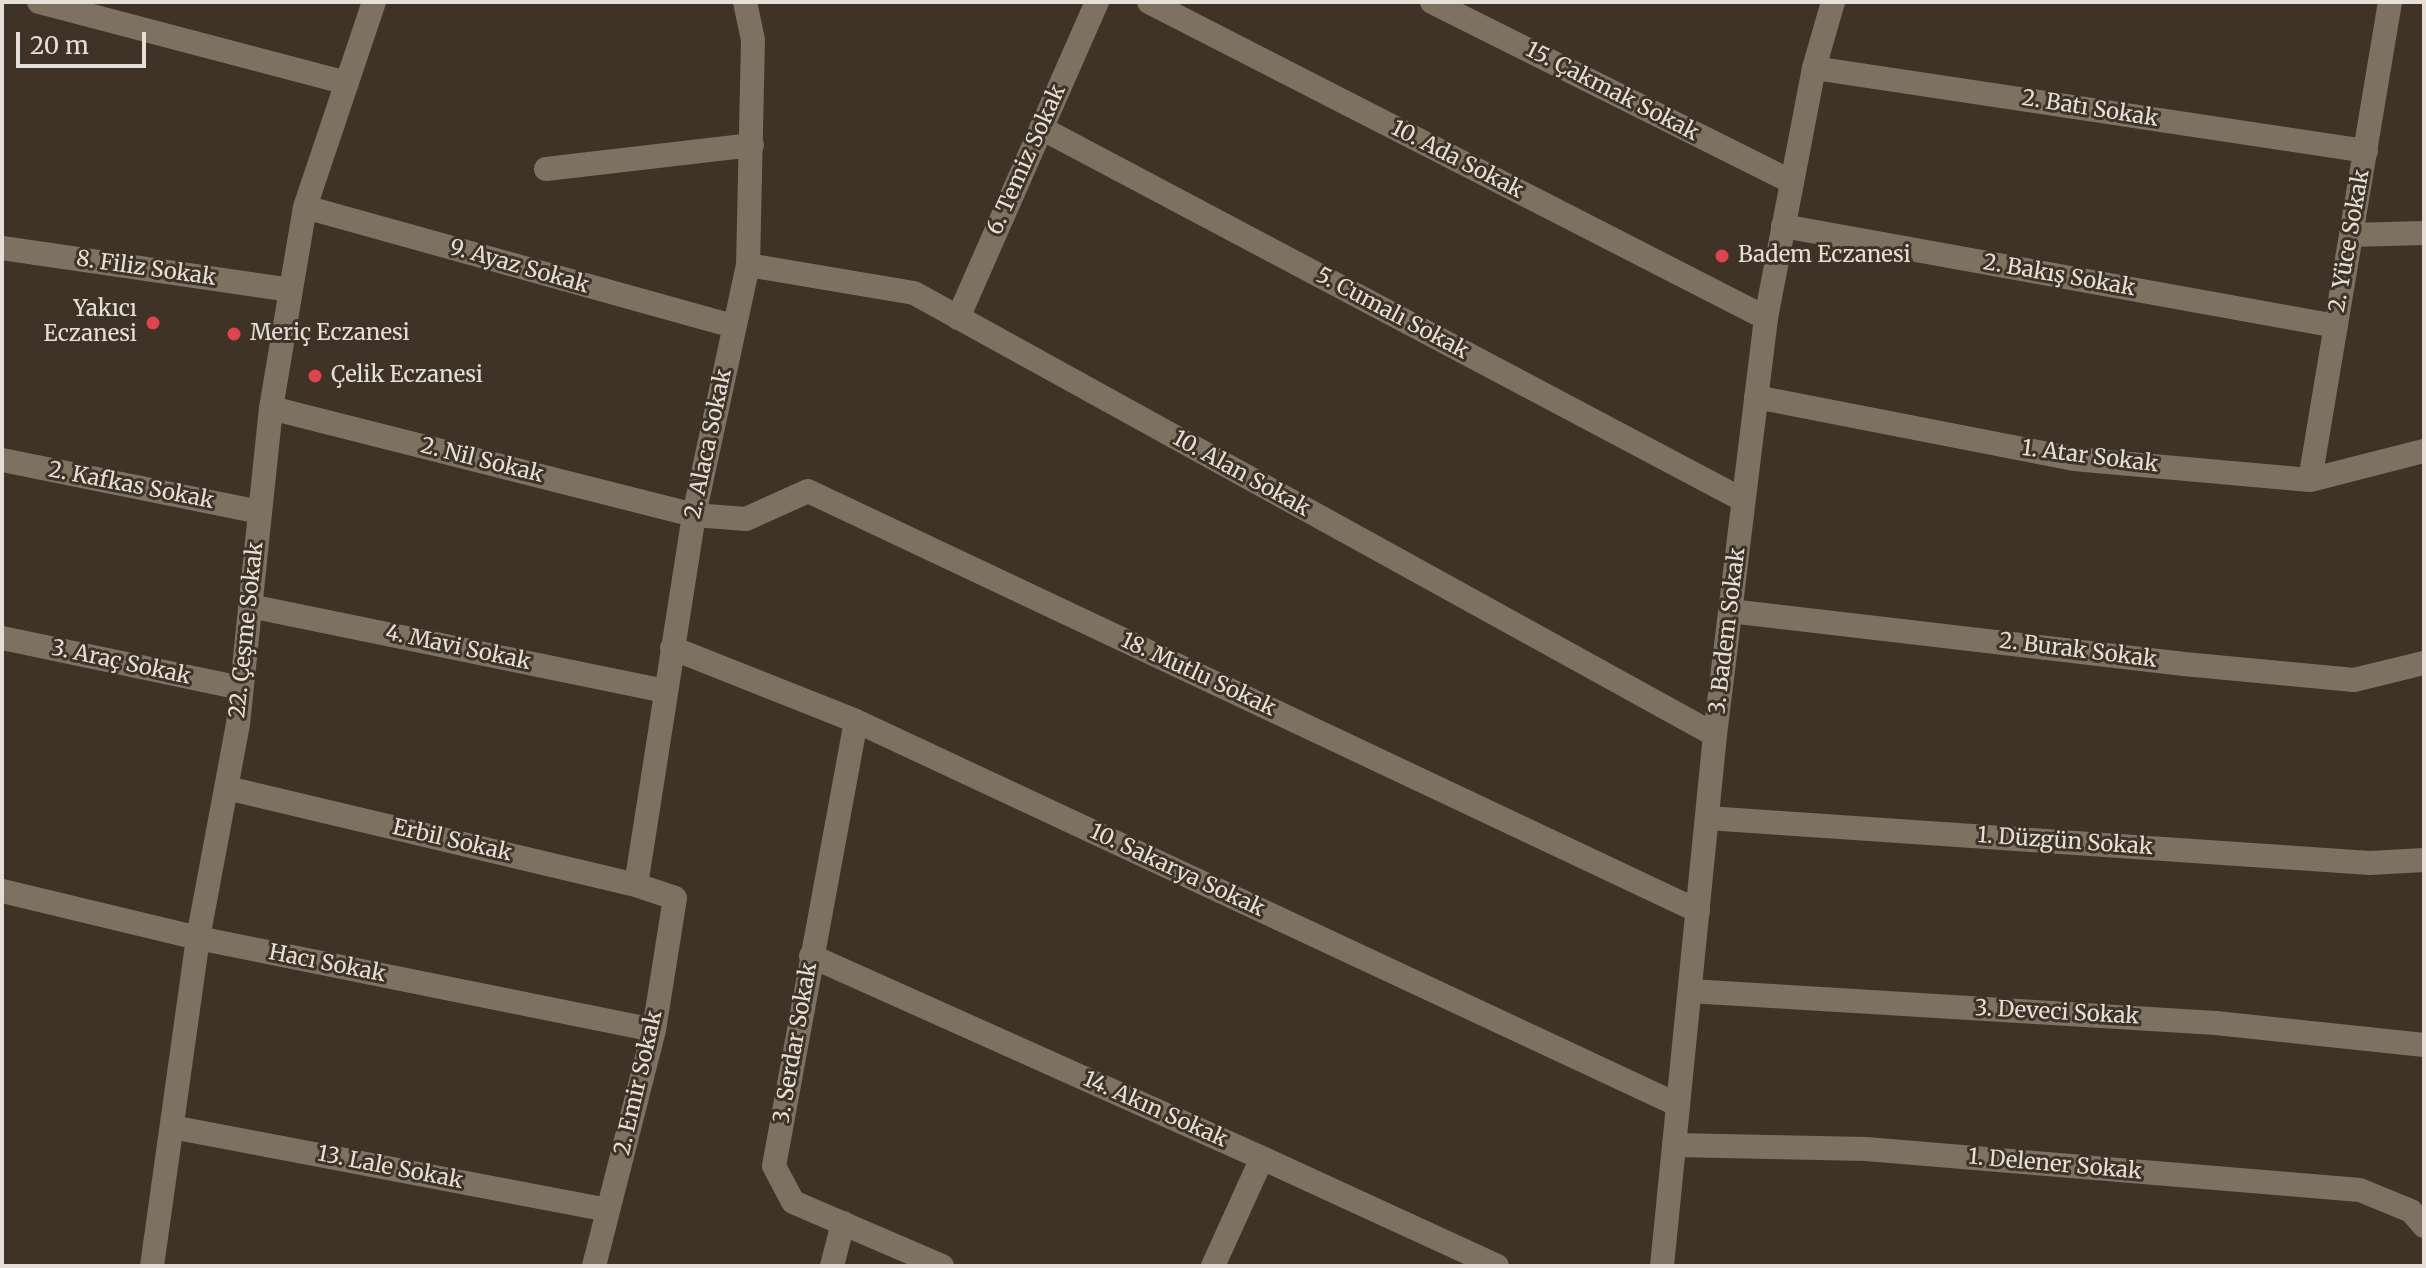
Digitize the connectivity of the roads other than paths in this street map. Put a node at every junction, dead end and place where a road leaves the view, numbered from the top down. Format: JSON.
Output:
{"nodes":[{"id":1,"x":39,"y":2,"type":"edge"},
{"id":2,"x":374,"y":2,"type":"edge"},
{"id":3,"x":745,"y":2,"type":"edge"},
{"id":4,"x":1097,"y":2,"type":"edge"},
{"id":5,"x":1149,"y":2,"type":"edge"},
{"id":6,"x":1432,"y":2,"type":"edge"},
{"id":7,"x":1833,"y":2,"type":"edge"},
{"id":8,"x":2390,"y":2,"type":"edge"},
{"id":9,"x":1814,"y":68,"type":"junction"},
{"id":10,"x":347,"y":83,"type":"junction"},
{"id":11,"x":1041,"y":128,"type":"junction"},
{"id":12,"x":752,"y":145,"type":"junction"},
{"id":13,"x":2366,"y":151,"type":"junction"},
{"id":14,"x":546,"y":169,"type":"dead end"},
{"id":15,"x":1792,"y":182,"type":"junction"},
{"id":16,"x":305,"y":207,"type":"junction"},
{"id":17,"x":1783,"y":226,"type":"junction"},
{"id":18,"x":2424,"y":233,"type":"edge"},
{"id":19,"x":2351,"y":235,"type":"junction"},
{"id":20,"x":2,"y":248,"type":"edge"},
{"id":21,"x":748,"y":265,"type":"junction"},
{"id":22,"x":291,"y":290,"type":"junction"},
{"id":23,"x":958,"y":318,"type":"junction"},
{"id":24,"x":1766,"y":318,"type":"junction"},
{"id":25,"x":733,"y":326,"type":"junction"},
{"id":26,"x":2336,"y":326,"type":"junction"},
{"id":27,"x":1756,"y":397,"type":"junction"},
{"id":28,"x":271,"y":408,"type":"junction"},
{"id":29,"x":2424,"y":451,"type":"edge"},
{"id":30,"x":2,"y":460,"type":"edge"},
{"id":31,"x":2310,"y":480,"type":"junction"},
{"id":32,"x":1743,"y":500,"type":"junction"},
{"id":33,"x":260,"y":512,"type":"junction"},
{"id":34,"x":694,"y":515,"type":"junction"},
{"id":35,"x":250,"y":606,"type":"junction"},
{"id":36,"x":1730,"y":611,"type":"junction"},
{"id":37,"x":2,"y":638,"type":"edge"},
{"id":38,"x":672,"y":648,"type":"junction"},
{"id":39,"x":2424,"y":663,"type":"edge"},
{"id":40,"x":241,"y":688,"type":"junction"},
{"id":41,"x":665,"y":691,"type":"junction"},
{"id":42,"x":856,"y":721,"type":"junction"},
{"id":43,"x":1715,"y":735,"type":"junction"},
{"id":44,"x":227,"y":788,"type":"junction"},
{"id":45,"x":1707,"y":818,"type":"junction"},
{"id":46,"x":2424,"y":860,"type":"edge"},
{"id":47,"x":636,"y":885,"type":"junction"},
{"id":48,"x":2,"y":891,"type":"edge"},
{"id":49,"x":675,"y":898,"type":"joint"},
{"id":50,"x":1698,"y":911,"type":"junction"},
{"id":51,"x":198,"y":938,"type":"junction"},
{"id":52,"x":811,"y":956,"type":"junction"},
{"id":53,"x":1690,"y":991,"type":"junction"},
{"id":54,"x":654,"y":1030,"type":"junction"},
{"id":55,"x":2424,"y":1045,"type":"edge"},
{"id":56,"x":1678,"y":1105,"type":"junction"},
{"id":57,"x":172,"y":1127,"type":"junction"},
{"id":58,"x":1674,"y":1145,"type":"junction"},
{"id":59,"x":1262,"y":1158,"type":"junction"},
{"id":60,"x":608,"y":1210,"type":"junction"},
{"id":61,"x":843,"y":1223,"type":"junction"},
{"id":62,"x":2424,"y":1226,"type":"edge"},
{"id":63,"x":152,"y":1266,"type":"edge"},
{"id":64,"x":594,"y":1266,"type":"edge"},
{"id":65,"x":832,"y":1266,"type":"edge"},
{"id":66,"x":942,"y":1266,"type":"edge"},
{"id":67,"x":1213,"y":1266,"type":"edge"},
{"id":68,"x":1497,"y":1266,"type":"edge"},
{"id":69,"x":1662,"y":1266,"type":"edge"}],
"edges":[{"from":1,"to":10,"type":"street"},
{"from":2,"to":10,"type":"street","name":"22. Çeşme Sokak"},
{"from":3,"to":12,"type":"street","name":"2. Alaca Sokak"},
{"from":4,"to":11,"type":"street","name":"6. Temiz Sokak"},
{"from":5,"to":24,"type":"street","name":"10. Ada Sokak"},
{"from":6,"to":15,"type":"street","name":"15. Çakmak Sokak"},
{"from":7,"to":9,"type":"street","name":"3. Badem Sokak"},
{"from":8,"to":13,"type":"street","name":"2. Yüce Sokak"},
{"from":9,"to":13,"type":"street","name":"2. Batı Sokak"},
{"from":9,"to":15,"type":"street","name":"3. Badem Sokak"},
{"from":10,"to":16,"type":"street","name":"22. Çeşme Sokak"},
{"from":11,"to":23,"type":"street","name":"6. Temiz Sokak"},
{"from":11,"to":32,"type":"street","name":"5. Cumalı Sokak"},
{"from":12,"to":14,"type":"street"},
{"from":12,"to":21,"type":"street","name":"2. Alaca Sokak"},
{"from":13,"to":19,"type":"street","name":"2. Yüce Sokak"},
{"from":15,"to":17,"type":"street","name":"3. Badem Sokak"},
{"from":16,"to":22,"type":"street","name":"22. Çeşme Sokak"},
{"from":16,"to":25,"type":"street","name":"9. Ayaz Sokak"},
{"from":17,"to":24,"type":"street","name":"3. Badem Sokak"},
{"from":17,"to":26,"type":"street","name":"2. Bakış Sokak"},
{"from":18,"to":19,"type":"street"},
{"from":19,"to":26,"type":"street","name":"2. Yüce Sokak"},
{"from":20,"to":22,"type":"street","name":"8. Filiz Sokak"},
{"from":21,"to":23,"type":"street","name":"10. Alan Sokak"},
{"from":21,"to":25,"type":"street","name":"2. Alaca Sokak"},
{"from":22,"to":28,"type":"street","name":"22. Çeşme Sokak"},
{"from":23,"to":43,"type":"street","name":"10. Alan Sokak"},
{"from":24,"to":27,"type":"street","name":"3. Badem Sokak"},
{"from":25,"to":34,"type":"street","name":"2. Alaca Sokak"},
{"from":26,"to":31,"type":"street","name":"2. Yüce Sokak"},
{"from":27,"to":31,"type":"street","name":"1. Atar Sokak"},
{"from":27,"to":32,"type":"street","name":"3. Badem Sokak"},
{"from":28,"to":33,"type":"street","name":"22. Çeşme Sokak"},
{"from":28,"to":34,"type":"street","name":"2. Nil Sokak"},
{"from":29,"to":31,"type":"street","name":"1. Atar Sokak"},
{"from":30,"to":33,"type":"street","name":"2. Kafkas Sokak"},
{"from":32,"to":36,"type":"street","name":"3. Badem Sokak"},
{"from":33,"to":35,"type":"street","name":"22. Çeşme Sokak"},
{"from":34,"to":38,"type":"street","name":"2. Alaca Sokak"},
{"from":34,"to":50,"type":"street","name":"18. Mutlu Sokak"},
{"from":35,"to":40,"type":"street","name":"22. Çeşme Sokak"},
{"from":35,"to":41,"type":"street","name":"4. Mavi Sokak"},
{"from":36,"to":39,"type":"street","name":"2. Burak Sokak"},
{"from":36,"to":43,"type":"street","name":"3. Badem Sokak"},
{"from":37,"to":40,"type":"street","name":"3. Araç Sokak"},
{"from":38,"to":41,"type":"street","name":"2. Alaca Sokak"},
{"from":38,"to":42,"type":"street","name":"10. Sakarya Sokak"},
{"from":40,"to":44,"type":"street","name":"22. Çeşme Sokak"},
{"from":41,"to":47,"type":"street","name":"2. Alaca Sokak"},
{"from":42,"to":52,"type":"street","name":"3. Serdar Sokak"},
{"from":42,"to":56,"type":"street","name":"10. Sakarya Sokak"},
{"from":43,"to":45,"type":"street","name":"3. Badem Sokak"},
{"from":44,"to":47,"type":"street","name":"Erbil Sokak"},
{"from":44,"to":51,"type":"street","name":"22. Çeşme Sokak"},
{"from":45,"to":46,"type":"street","name":"1. Düzgün Sokak"},
{"from":45,"to":50,"type":"street","name":"3. Badem Sokak"},
{"from":47,"to":49,"type":"street","name":"Erbil Sokak"},
{"from":48,"to":51,"type":"street","name":"Hacı Sokak"},
{"from":49,"to":54,"type":"street","name":"2. Emir Sokak"},
{"from":50,"to":53,"type":"street","name":"3. Badem Sokak"},
{"from":51,"to":54,"type":"street","name":"Hacı Sokak"},
{"from":51,"to":57,"type":"street","name":"22. Çeşme Sokak"},
{"from":52,"to":59,"type":"street","name":"14. Akın Sokak"},
{"from":52,"to":61,"type":"street","name":"3. Serdar Sokak"},
{"from":53,"to":55,"type":"street","name":"3. Deveci Sokak"},
{"from":53,"to":56,"type":"street","name":"3. Badem Sokak"},
{"from":54,"to":60,"type":"street","name":"2. Emir Sokak"},
{"from":56,"to":58,"type":"street","name":"3. Badem Sokak"},
{"from":57,"to":60,"type":"street","name":"13. Lale Sokak"},
{"from":57,"to":63,"type":"street","name":"22. Çeşme Sokak"},
{"from":58,"to":62,"type":"street","name":"1. Delener Sokak"},
{"from":58,"to":69,"type":"street","name":"3. Badem Sokak"},
{"from":59,"to":67,"type":"street"},
{"from":59,"to":68,"type":"street","name":"14. Akın Sokak"},
{"from":60,"to":64,"type":"street","name":"2. Emir Sokak"},
{"from":61,"to":65,"type":"street"},
{"from":61,"to":66,"type":"street","name":"3. Serdar Sokak"}]}
